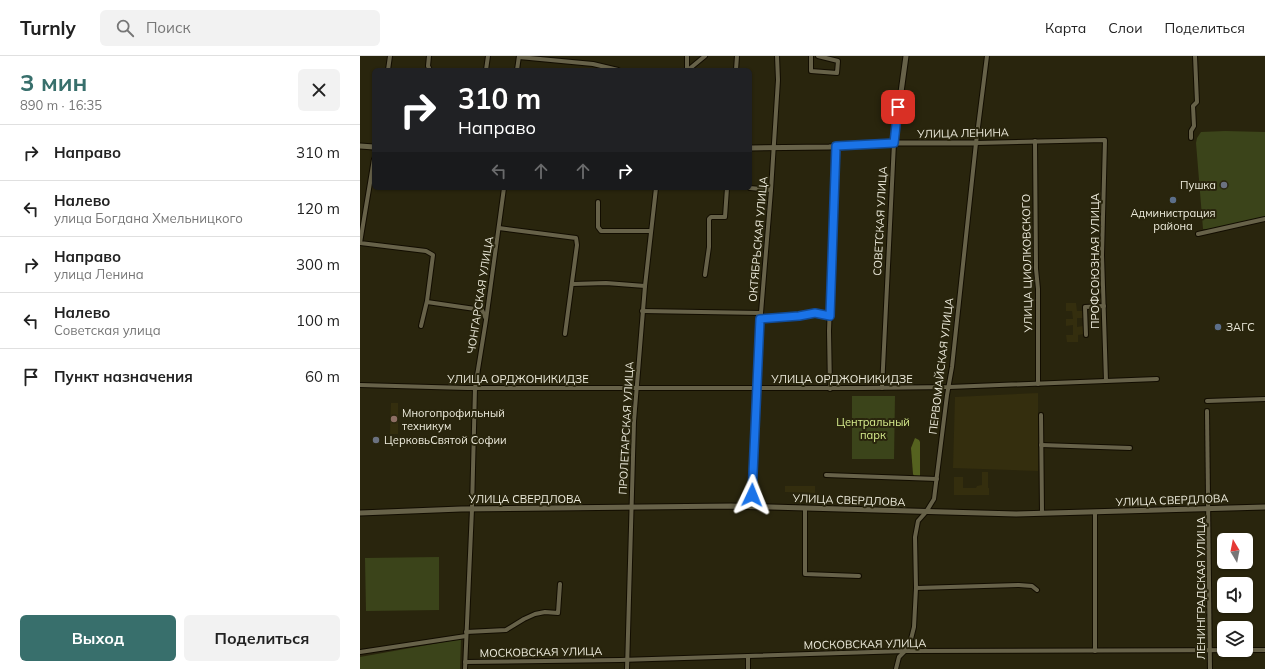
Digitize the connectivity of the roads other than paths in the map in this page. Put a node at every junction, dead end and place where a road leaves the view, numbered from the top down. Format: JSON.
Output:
{"nodes":[{"id":1,"x":390,"y":56,"type":"edge"},
{"id":2,"x":429,"y":56,"type":"edge"},
{"id":3,"x":488,"y":56,"type":"edge"},
{"id":4,"x":519,"y":56,"type":"edge"},
{"id":5,"x":687,"y":56,"type":"edge"},
{"id":6,"x":705,"y":56,"type":"edge"},
{"id":7,"x":738,"y":56,"type":"edge"},
{"id":8,"x":777,"y":56,"type":"edge"},
{"id":9,"x":811,"y":56,"type":"edge"},
{"id":10,"x":818,"y":56,"type":"edge"},
{"id":11,"x":906,"y":56,"type":"edge"},
{"id":12,"x":987,"y":56,"type":"edge"},
{"id":13,"x":1194,"y":56,"type":"edge"},
{"id":14,"x":388,"y":68,"type":"edge"},
{"id":15,"x":429,"y":68,"type":"edge"},
{"id":16,"x":486,"y":68,"type":"edge"},
{"id":17,"x":517,"y":68,"type":"edge"},
{"id":18,"x":610,"y":68,"type":"edge"},
{"id":19,"x":688,"y":68,"type":"edge"},
{"id":20,"x":690,"y":68,"type":"edge"},
{"id":21,"x":736,"y":68,"type":"edge"},
{"id":22,"x":1191,"y":138,"type":"dead end"},
{"id":23,"x":1105,"y":140,"type":"joint"},
{"id":24,"x":1035,"y":141,"type":"junction"},
{"id":25,"x":894,"y":143,"type":"junction"},
{"id":26,"x":976,"y":143,"type":"junction"},
{"id":27,"x":360,"y":146,"type":"edge"},
{"id":28,"x":836,"y":146,"type":"junction"},
{"id":29,"x":372,"y":147,"type":"edge"},
{"id":30,"x":774,"y":147,"type":"junction"},
{"id":31,"x":752,"y":148,"type":"edge"},
{"id":32,"x":372,"y":171,"type":"edge"},
{"id":33,"x":752,"y":188,"type":"edge"},
{"id":34,"x":504,"y":190,"type":"edge"},
{"id":35,"x":656,"y":190,"type":"edge"},
{"id":36,"x":727,"y":190,"type":"edge"},
{"id":37,"x":771,"y":190,"type":"junction"},
{"id":38,"x":598,"y":202,"type":"dead end"},
{"id":39,"x":1265,"y":219,"type":"edge"},
{"id":40,"x":499,"y":228,"type":"junction"},
{"id":41,"x":651,"y":231,"type":"junction"},
{"id":42,"x":1198,"y":234,"type":"dead end"},
{"id":43,"x":360,"y":243,"type":"edge"},
{"id":44,"x":705,"y":275,"type":"dead end"},
{"id":45,"x":573,"y":284,"type":"junction"},
{"id":46,"x":645,"y":286,"type":"junction"},
{"id":47,"x":427,"y":302,"type":"junction"},
{"id":48,"x":1104,"y":306,"type":"junction"},
{"id":49,"x":642,"y":311,"type":"junction"},
{"id":50,"x":761,"y":313,"type":"junction"},
{"id":51,"x":830,"y":316,"type":"junction"},
{"id":52,"x":760,"y":319,"type":"junction"},
{"id":53,"x":486,"y":320,"type":"junction"},
{"id":54,"x":421,"y":326,"type":"dead end"},
{"id":55,"x":565,"y":334,"type":"dead end"},
{"id":56,"x":1086,"y":335,"type":"dead end"},
{"id":57,"x":1157,"y":379,"type":"dead end"},
{"id":58,"x":1106,"y":381,"type":"junction"},
{"id":59,"x":1038,"y":384,"type":"junction"},
{"id":60,"x":360,"y":385,"type":"edge"},
{"id":61,"x":949,"y":387,"type":"junction"},
{"id":62,"x":475,"y":388,"type":"junction"},
{"id":63,"x":637,"y":388,"type":"junction"},
{"id":64,"x":757,"y":388,"type":"junction"},
{"id":65,"x":882,"y":388,"type":"junction"},
{"id":66,"x":830,"y":389,"type":"junction"},
{"id":67,"x":1265,"y":399,"type":"edge"},
{"id":68,"x":1207,"y":401,"type":"dead end"},
{"id":69,"x":1207,"y":412,"type":"dead end"},
{"id":70,"x":1041,"y":415,"type":"dead end"},
{"id":71,"x":1041,"y":445,"type":"junction"},
{"id":72,"x":1130,"y":448,"type":"dead end"},
{"id":73,"x":826,"y":475,"type":"dead end"},
{"id":74,"x":937,"y":479,"type":"junction"},
{"id":75,"x":752,"y":495,"type":"dead end"},
{"id":76,"x":1265,"y":507,"type":"edge"},
{"id":77,"x":632,"y":508,"type":"junction"},
{"id":78,"x":805,"y":508,"type":"junction"},
{"id":79,"x":1209,"y":509,"type":"junction"},
{"id":80,"x":472,"y":510,"type":"junction"},
{"id":81,"x":926,"y":512,"type":"junction"},
{"id":82,"x":1095,"y":512,"type":"junction"},
{"id":83,"x":360,"y":513,"type":"edge"},
{"id":84,"x":1042,"y":513,"type":"junction"},
{"id":85,"x":859,"y":576,"type":"dead end"},
{"id":86,"x":560,"y":584,"type":"dead end"},
{"id":87,"x":916,"y":588,"type":"junction"},
{"id":88,"x":1037,"y":590,"type":"dead end"},
{"id":89,"x":466,"y":634,"type":"junction"},
{"id":90,"x":1265,"y":650,"type":"edge"},
{"id":91,"x":905,"y":651,"type":"junction"},
{"id":92,"x":1095,"y":651,"type":"junction"},
{"id":93,"x":1210,"y":651,"type":"junction"},
{"id":94,"x":360,"y":652,"type":"edge"},
{"id":95,"x":748,"y":656,"type":"junction"},
{"id":96,"x":628,"y":659,"type":"junction"},
{"id":97,"x":465,"y":662,"type":"junction"},
{"id":98,"x":465,"y":669,"type":"edge"},
{"id":99,"x":627,"y":669,"type":"edge"},
{"id":100,"x":748,"y":669,"type":"edge"},
{"id":101,"x":896,"y":669,"type":"edge"},
{"id":102,"x":1210,"y":669,"type":"edge"}],
"edges":[{"from":1,"to":14,"type":"street"},
{"from":2,"to":15,"type":"street"},
{"from":3,"to":16,"type":"street"},
{"from":4,"to":17,"type":"street"},
{"from":4,"to":18,"type":"street"},
{"from":5,"to":19,"type":"street"},
{"from":6,"to":20,"type":"street"},
{"from":7,"to":21,"type":"street"},
{"from":8,"to":30,"type":"street","name":"ОКТЯБРЬСКАЯ УЛИЦА"},
{"from":9,"to":10,"type":"street"},
{"from":11,"to":25,"type":"street","name":"СОВЕТСКАЯ УЛИЦА"},
{"from":12,"to":26,"type":"street","name":"ПЕРВОМАЙСКАЯ УЛИЦА"},
{"from":13,"to":22,"type":"street"},
{"from":23,"to":24,"type":"street","name":"УЛИЦА ЛЕНИНА"},
{"from":23,"to":48,"type":"street","name":"ПРОФСОЮЗНАЯ УЛИЦА"},
{"from":24,"to":26,"type":"street","name":"УЛИЦА ЛЕНИНА"},
{"from":24,"to":59,"type":"street","name":"УЛИЦА ЦИОЛКОВСКОГО"},
{"from":25,"to":26,"type":"street","name":"УЛИЦА ЛЕНИНА"},
{"from":25,"to":28,"type":"street","name":"УЛИЦА ЛЕНИНА"},
{"from":25,"to":65,"type":"street","name":"СОВЕТСКАЯ УЛИЦА"},
{"from":26,"to":61,"type":"street","name":"ПЕРВОМАЙСКАЯ УЛИЦА"},
{"from":27,"to":29,"type":"street"},
{"from":28,"to":30,"type":"street","name":"УЛИЦА ЛЕНИНА"},
{"from":28,"to":51,"type":"street"},
{"from":30,"to":31,"type":"street","name":"УЛИЦА ЛЕНИНА"},
{"from":30,"to":37,"type":"street","name":"ОКТЯБРЬСКАЯ УЛИЦА"},
{"from":32,"to":43,"type":"street"},
{"from":33,"to":37,"type":"street"},
{"from":34,"to":40,"type":"street","name":"ЧОНГАРСКАЯ УЛИЦА"},
{"from":35,"to":41,"type":"street","name":"ПРОЛЕТАРСКАЯ УЛИЦА"},
{"from":36,"to":44,"type":"street"},
{"from":37,"to":50,"type":"street","name":"ОКТЯБРЬСКАЯ УЛИЦА"},
{"from":38,"to":41,"type":"street"},
{"from":39,"to":42,"type":"street"},
{"from":40,"to":45,"type":"street"},
{"from":40,"to":53,"type":"street","name":"ЧОНГАРСКАЯ УЛИЦА"},
{"from":41,"to":46,"type":"street","name":"ПРОЛЕТАРСКАЯ УЛИЦА"},
{"from":43,"to":47,"type":"street"},
{"from":45,"to":46,"type":"street"},
{"from":45,"to":55,"type":"street"},
{"from":46,"to":49,"type":"street","name":"ПРОЛЕТАРСКАЯ УЛИЦА"},
{"from":47,"to":53,"type":"street"},
{"from":47,"to":54,"type":"street"},
{"from":48,"to":56,"type":"street"},
{"from":48,"to":58,"type":"street","name":"ПРОФСОЮЗНАЯ УЛИЦА"},
{"from":49,"to":50,"type":"street"},
{"from":49,"to":63,"type":"street","name":"ПРОЛЕТАРСКАЯ УЛИЦА"},
{"from":50,"to":52,"type":"street","name":"ОКТЯБРЬСКАЯ УЛИЦА"},
{"from":51,"to":52,"type":"street"},
{"from":51,"to":66,"type":"street"},
{"from":52,"to":64,"type":"street","name":"ОКТЯБРЬСКАЯ УЛИЦА"},
{"from":53,"to":62,"type":"street","name":"ЧОНГАРСКАЯ УЛИЦА"},
{"from":57,"to":58,"type":"street","name":"УЛИЦА ОРДЖОНИКИДЗЕ"},
{"from":58,"to":59,"type":"street","name":"УЛИЦА ОРДЖОНИКИДЗЕ"},
{"from":59,"to":61,"type":"street","name":"УЛИЦА ОРДЖОНИКИДЗЕ"},
{"from":60,"to":62,"type":"street","name":"УЛИЦА ОРДЖОНИКИДЗЕ"},
{"from":61,"to":65,"type":"street","name":"УЛИЦА ОРДЖОНИКИДЗЕ"},
{"from":61,"to":74,"type":"street","name":"ПЕРВОМАЙСКАЯ УЛИЦА"},
{"from":62,"to":63,"type":"street","name":"УЛИЦА ОРДЖОНИКИДЗЕ"},
{"from":62,"to":80,"type":"street","name":"ЧОНГАРСКАЯ УЛИЦА"},
{"from":63,"to":64,"type":"street","name":"УЛИЦА ОРДЖОНИКИДЗЕ"},
{"from":63,"to":77,"type":"street","name":"ПРОЛЕТАРСКАЯ УЛИЦА"},
{"from":64,"to":66,"type":"street","name":"УЛИЦА ОРДЖОНИКИДЗЕ"},
{"from":64,"to":75,"type":"street","name":"ОКТЯБРЬСКАЯ УЛИЦА"},
{"from":65,"to":66,"type":"street","name":"УЛИЦА ОРДЖОНИКИДЗЕ"},
{"from":67,"to":68,"type":"street"},
{"from":69,"to":79,"type":"street","name":"ЛЕНИНГРАДСКАЯ УЛИЦА"},
{"from":70,"to":71,"type":"street"},
{"from":71,"to":72,"type":"street"},
{"from":71,"to":84,"type":"street"},
{"from":73,"to":74,"type":"street"},
{"from":74,"to":81,"type":"street","name":"ПЕРВОМАЙСКАЯ УЛИЦА"},
{"from":76,"to":79,"type":"street","name":"УЛИЦА СВЕРДЛОВА"},
{"from":77,"to":78,"type":"street","name":"УЛИЦА СВЕРДЛОВА"},
{"from":77,"to":80,"type":"street","name":"УЛИЦА СВЕРДЛОВА"},
{"from":77,"to":96,"type":"street","name":"ПРОЛЕТАРСКАЯ УЛИЦА"},
{"from":78,"to":81,"type":"street","name":"УЛИЦА СВЕРДЛОВА"},
{"from":78,"to":85,"type":"street"},
{"from":79,"to":82,"type":"street","name":"УЛИЦА СВЕРДЛОВА"},
{"from":79,"to":93,"type":"street","name":"ЛЕНИНГРАДСКАЯ УЛИЦА"},
{"from":80,"to":83,"type":"street","name":"УЛИЦА СВЕРДЛОВА"},
{"from":80,"to":89,"type":"street","name":"ЧОНГАРСКАЯ УЛИЦА"},
{"from":81,"to":84,"type":"street","name":"УЛИЦА СВЕРДЛОВА"},
{"from":81,"to":87,"type":"street","name":"ПЕРВОМАЙСКАЯ УЛИЦА"},
{"from":82,"to":84,"type":"street","name":"УЛИЦА СВЕРДЛОВА"},
{"from":82,"to":92,"type":"street"},
{"from":86,"to":89,"type":"street"},
{"from":87,"to":88,"type":"street"},
{"from":87,"to":91,"type":"street","name":"ПЕРВОМАЙСКАЯ УЛИЦА"},
{"from":89,"to":94,"type":"street"},
{"from":89,"to":97,"type":"street","name":"ЧОНГАРСКАЯ УЛИЦА"},
{"from":90,"to":93,"type":"street","name":"МОСКОВСКАЯ УЛИЦА"},
{"from":91,"to":92,"type":"street","name":"МОСКОВСКАЯ УЛИЦА"},
{"from":91,"to":95,"type":"street","name":"МОСКОВСКАЯ УЛИЦА"},
{"from":91,"to":101,"type":"street","name":"ПЕРВОМАЙСКАЯ УЛИЦА"},
{"from":92,"to":93,"type":"street","name":"МОСКОВСКАЯ УЛИЦА"},
{"from":93,"to":102,"type":"street","name":"ЛЕНИНГРАДСКАЯ УЛИЦА"},
{"from":95,"to":96,"type":"street","name":"МОСКОВСКАЯ УЛИЦА"},
{"from":95,"to":100,"type":"street"},
{"from":96,"to":97,"type":"street","name":"МОСКОВСКАЯ УЛИЦА"},
{"from":96,"to":99,"type":"street","name":"ПРОЛЕТАРСКАЯ УЛИЦА"},
{"from":97,"to":98,"type":"street","name":"ЧОНГАРСКАЯ УЛИЦА"}]}
